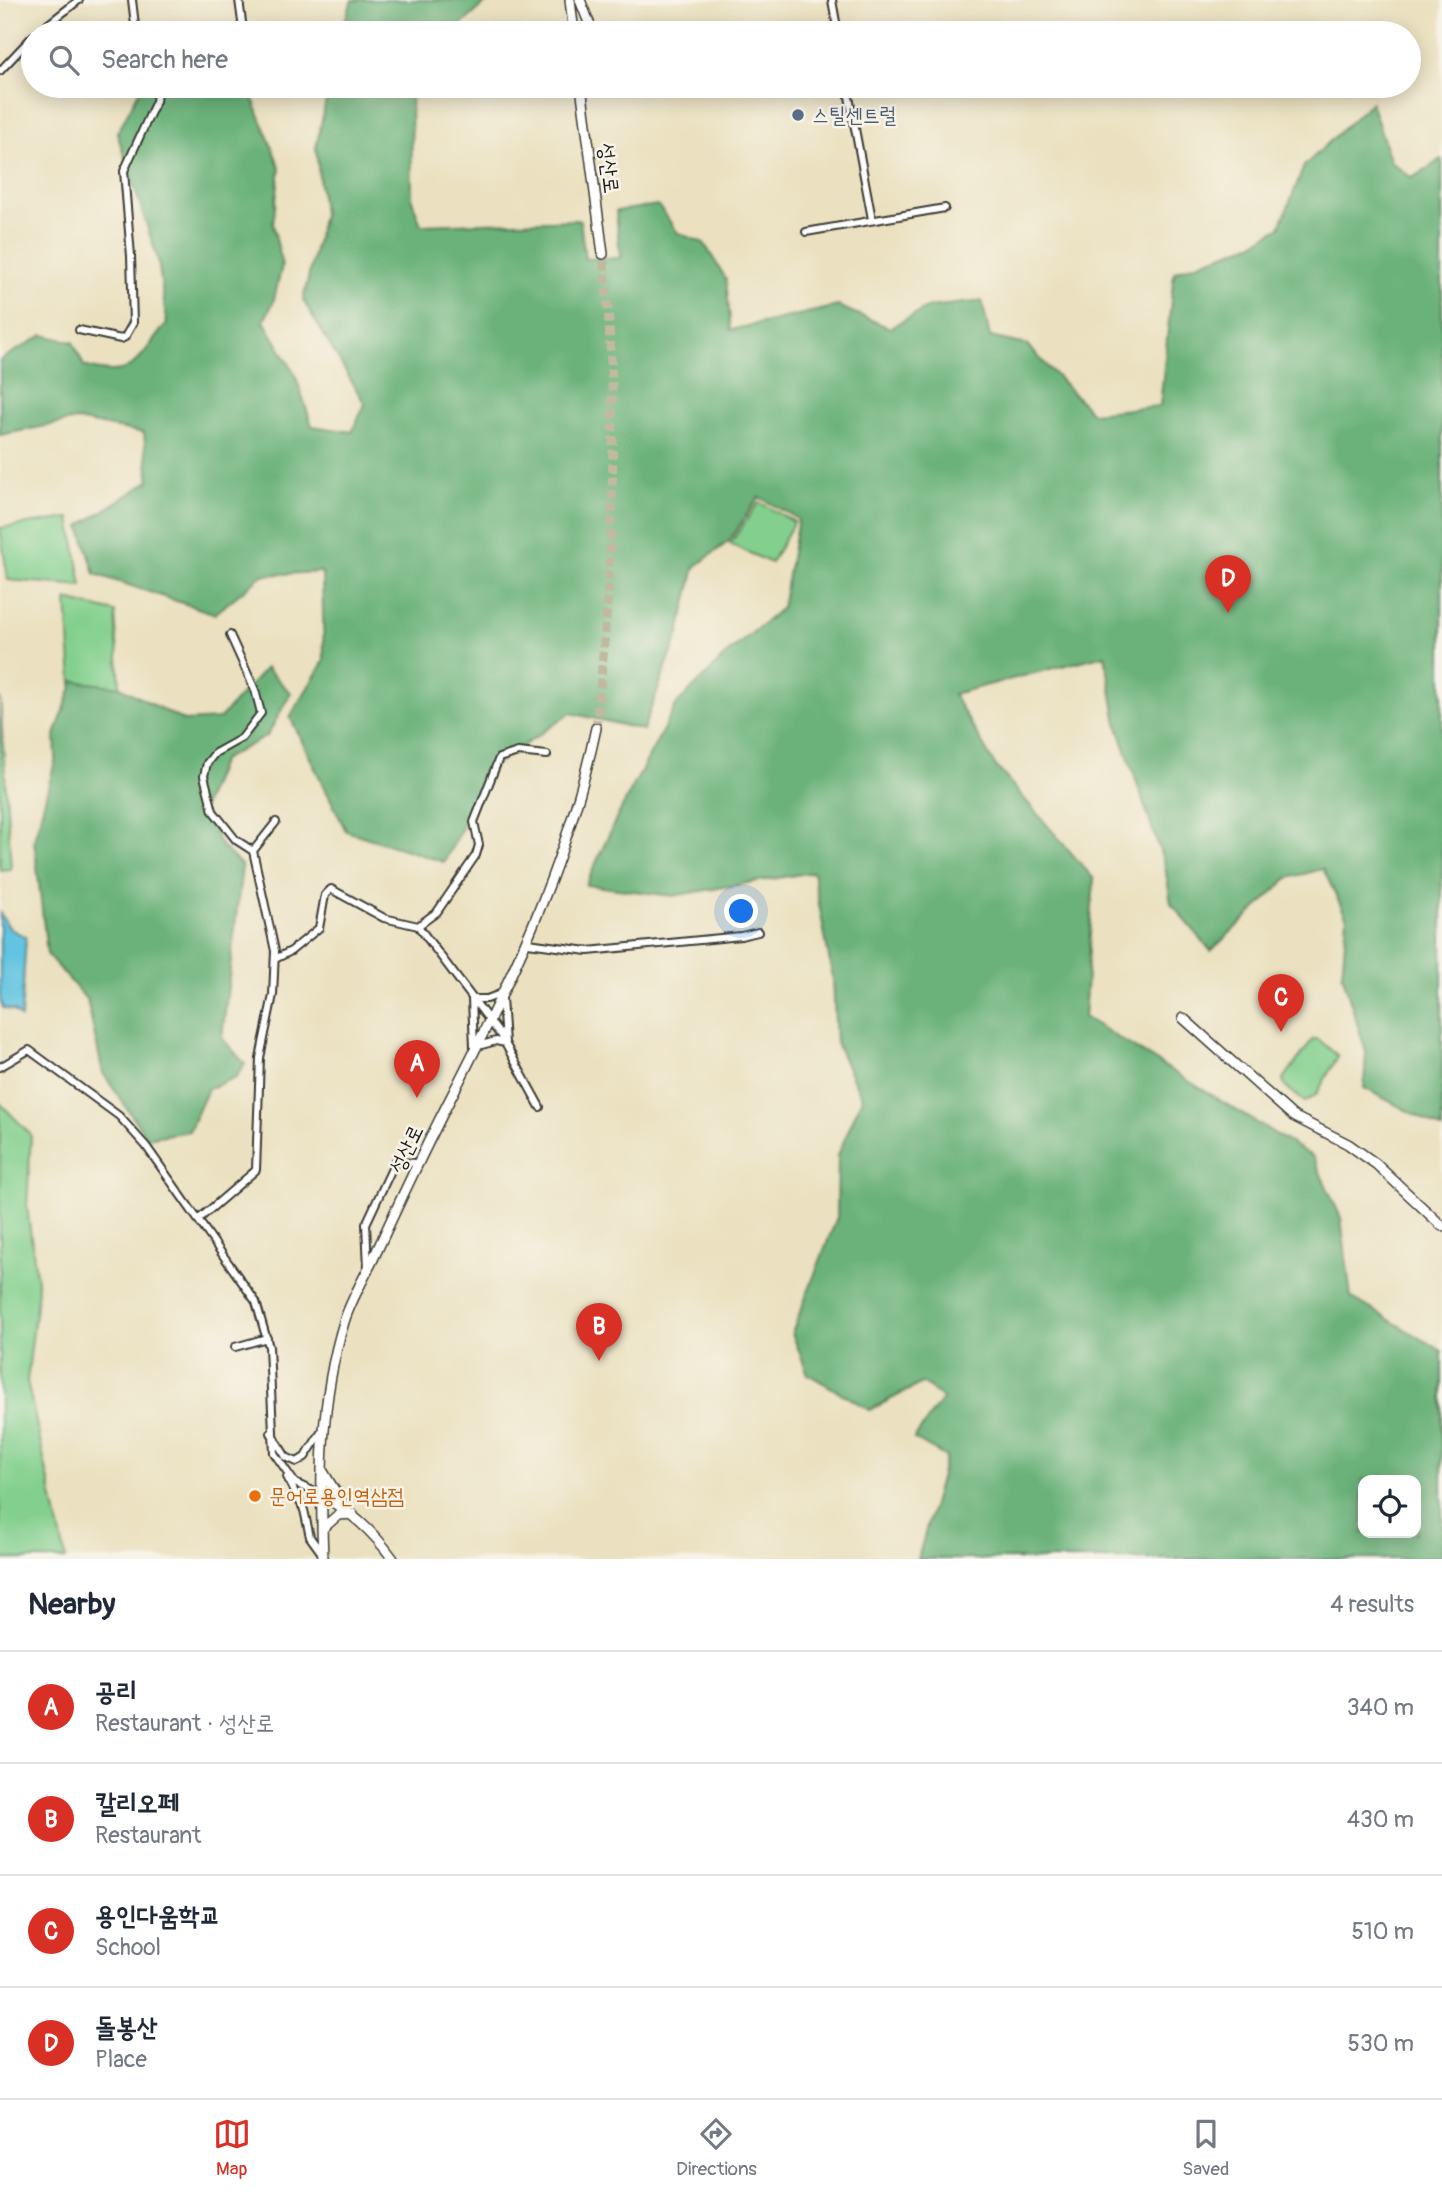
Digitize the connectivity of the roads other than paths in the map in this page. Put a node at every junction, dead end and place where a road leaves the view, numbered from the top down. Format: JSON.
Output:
{"nodes":[{"id":1,"x":79,"y":0,"type":"edge"},
{"id":2,"x":131,"y":0,"type":"edge"},
{"id":3,"x":239,"y":0,"type":"edge"},
{"id":4,"x":570,"y":0,"type":"edge"},
{"id":5,"x":580,"y":0,"type":"edge"},
{"id":6,"x":832,"y":0,"type":"edge"},
{"id":7,"x":53,"y":21,"type":"edge"},
{"id":8,"x":134,"y":21,"type":"edge"},
{"id":9,"x":242,"y":21,"type":"edge"},
{"id":10,"x":573,"y":21,"type":"edge"},
{"id":11,"x":588,"y":21,"type":"edge"},
{"id":12,"x":836,"y":21,"type":"edge"},
{"id":13,"x":21,"y":49,"type":"edge"},
{"id":14,"x":0,"y":71,"type":"edge"},
{"id":15,"x":156,"y":98,"type":"edge"},
{"id":16,"x":583,"y":98,"type":"edge"},
{"id":17,"x":849,"y":98,"type":"edge"},
{"id":18,"x":945,"y":208,"type":"dead end"},
{"id":19,"x":872,"y":219,"type":"junction"},
{"id":20,"x":806,"y":232,"type":"dead end"},
{"id":21,"x":603,"y":254,"type":"tunnel mouth"},
{"id":22,"x":79,"y":330,"type":"dead end"},
{"id":23,"x":230,"y":635,"type":"dead end"},
{"id":24,"x":596,"y":728,"type":"tunnel mouth"},
{"id":25,"x":547,"y":755,"type":"dead end"},
{"id":26,"x":276,"y":822,"type":"dead end"},
{"id":27,"x":253,"y":851,"type":"junction"},
{"id":28,"x":418,"y":926,"type":"junction"},
{"id":29,"x":758,"y":932,"type":"dead end"},
{"id":30,"x":528,"y":943,"type":"junction"},
{"id":31,"x":275,"y":959,"type":"junction"},
{"id":32,"x":503,"y":995,"type":"junction"},
{"id":33,"x":472,"y":999,"type":"junction"},
{"id":34,"x":1183,"y":1018,"type":"dead end"},
{"id":35,"x":490,"y":1022,"type":"junction"},
{"id":36,"x":505,"y":1043,"type":"junction"},
{"id":37,"x":476,"y":1050,"type":"junction"},
{"id":38,"x":0,"y":1068,"type":"edge"},
{"id":39,"x":540,"y":1107,"type":"dead end"},
{"id":40,"x":417,"y":1163,"type":"junction"},
{"id":41,"x":199,"y":1219,"type":"junction"},
{"id":42,"x":1442,"y":1226,"type":"edge"},
{"id":43,"x":368,"y":1269,"type":"junction"},
{"id":44,"x":267,"y":1338,"type":"junction"},
{"id":45,"x":235,"y":1347,"type":"dead end"},
{"id":46,"x":323,"y":1431,"type":"junction"},
{"id":47,"x":271,"y":1433,"type":"junction"},
{"id":48,"x":321,"y":1468,"type":"junction"},
{"id":49,"x":287,"y":1475,"type":"junction"},
{"id":50,"x":321,"y":1495,"type":"junction"},
{"id":51,"x":344,"y":1508,"type":"junction"},
{"id":52,"x":353,"y":1514,"type":"junction"},
{"id":53,"x":322,"y":1529,"type":"junction"},
{"id":54,"x":323,"y":1557,"type":"edge"},
{"id":55,"x":393,"y":1559,"type":"edge"}],
"edges":[{"from":1,"to":7,"type":"street"},
{"from":2,"to":8,"type":"street"},
{"from":3,"to":9,"type":"street"},
{"from":4,"to":10,"type":"main road"},
{"from":5,"to":11,"type":"main road"},
{"from":6,"to":12,"type":"street"},
{"from":13,"to":14,"type":"street"},
{"from":15,"to":22,"type":"street"},
{"from":16,"to":21,"type":"main road","name":"성산로"},
{"from":17,"to":19,"type":"street"},
{"from":18,"to":19,"type":"street"},
{"from":19,"to":20,"type":"street"},
{"from":23,"to":27,"type":"street"},
{"from":24,"to":30,"type":"main road","name":"성산로"},
{"from":25,"to":28,"type":"street"},
{"from":26,"to":27,"type":"street"},
{"from":27,"to":31,"type":"street"},
{"from":28,"to":31,"type":"street"},
{"from":28,"to":33,"type":"street"},
{"from":29,"to":30,"type":"street"},
{"from":30,"to":32,"type":"main road","name":"성산로"},
{"from":31,"to":41,"type":"street"},
{"from":32,"to":33,"type":"street"},
{"from":32,"to":35,"type":"main road","name":"성산로"},
{"from":32,"to":36,"type":"street"},
{"from":33,"to":35,"type":"street"},
{"from":33,"to":37,"type":"street"},
{"from":34,"to":42,"type":"main road"},
{"from":35,"to":36,"type":"street"},
{"from":35,"to":37,"type":"main road","name":"성산로"},
{"from":36,"to":37,"type":"street"},
{"from":36,"to":39,"type":"street"},
{"from":37,"to":40,"type":"main road","name":"성산로"},
{"from":38,"to":41,"type":"street"},
{"from":40,"to":43,"type":"main road","name":"성산로"},
{"from":40,"to":43,"type":"street"},
{"from":41,"to":44,"type":"street"},
{"from":43,"to":46,"type":"main road","name":"성산로"},
{"from":44,"to":45,"type":"street"},
{"from":44,"to":47,"type":"street"},
{"from":46,"to":47,"type":"street"},
{"from":46,"to":48,"type":"main road","name":"성산로"},
{"from":47,"to":49,"type":"street"},
{"from":48,"to":50,"type":"main road","name":"성산로"},
{"from":48,"to":51,"type":"main road"},
{"from":49,"to":50,"type":"street"},
{"from":49,"to":54,"type":"street"},
{"from":50,"to":51,"type":"main road"},
{"from":50,"to":53,"type":"main road","name":"성산로"},
{"from":51,"to":52,"type":"main road"},
{"from":52,"to":53,"type":"main road"},
{"from":52,"to":55,"type":"main road"},
{"from":53,"to":54,"type":"main road","name":"성산로"}]}
